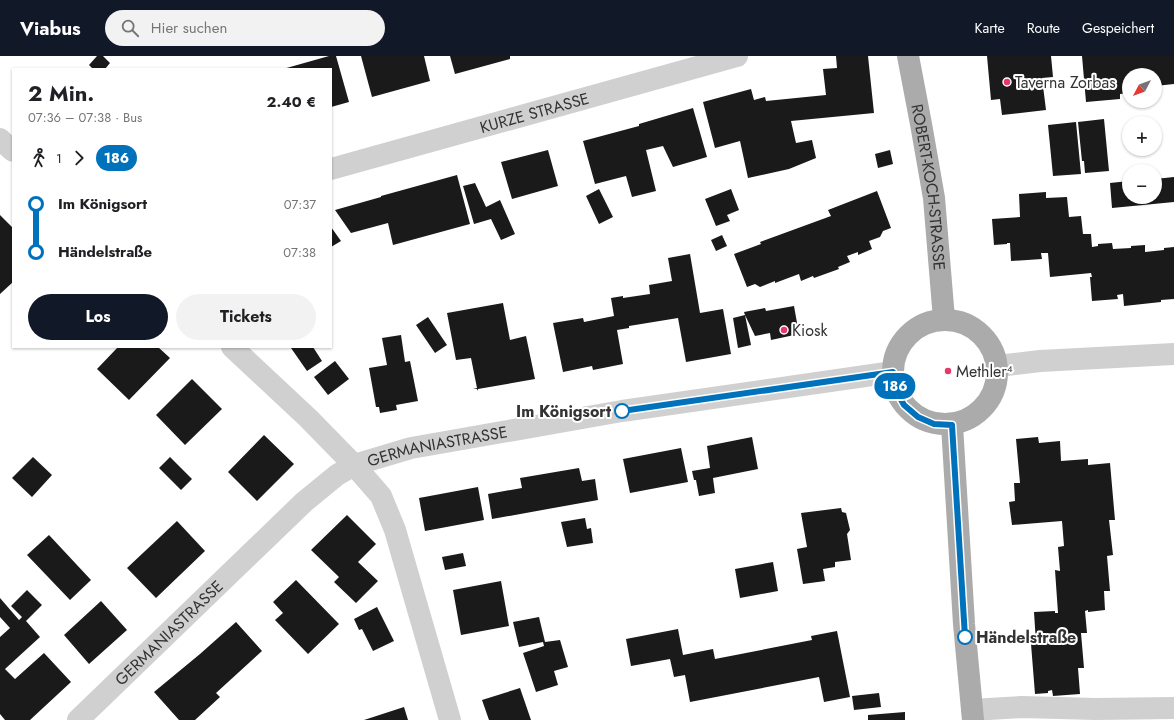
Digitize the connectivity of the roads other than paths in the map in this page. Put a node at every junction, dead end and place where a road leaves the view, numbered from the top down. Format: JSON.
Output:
{"nodes":[{"id":1,"x":737,"y":56,"type":"edge"},
{"id":2,"x":908,"y":56,"type":"edge"},
{"id":3,"x":0,"y":139,"type":"edge"},
{"id":4,"x":12,"y":150,"type":"edge"},
{"id":5,"x":332,"y":169,"type":"edge"},
{"id":6,"x":944,"y":319,"type":"junction"},
{"id":7,"x":233,"y":348,"type":"edge"},
{"id":8,"x":1174,"y":354,"type":"edge"},
{"id":9,"x":998,"y":366,"type":"junction"},
{"id":10,"x":893,"y":372,"type":"junction"},
{"id":11,"x":952,"y":425,"type":"junction"},
{"id":12,"x":354,"y":465,"type":"junction"},
{"id":13,"x":1174,"y":708,"type":"edge"},
{"id":14,"x":972,"y":715,"type":"edge"},
{"id":15,"x":78,"y":720,"type":"edge"},
{"id":16,"x":450,"y":720,"type":"edge"}],
"edges":[{"from":1,"to":5,"type":"street","name":"KURZE STRASSE"},
{"from":2,"to":6,"type":"main road","name":"ROBERT-KOCH-STRASSE"},
{"from":3,"to":4,"type":"street"},
{"from":6,"to":9,"type":"main road"},
{"from":6,"to":10,"type":"main road"},
{"from":7,"to":12,"type":"street"},
{"from":8,"to":9,"type":"street"},
{"from":9,"to":11,"type":"main road"},
{"from":10,"to":11,"type":"main road"},
{"from":10,"to":12,"type":"street","name":"GERMANIASTRASSE"},
{"from":11,"to":14,"type":"main road"},
{"from":12,"to":15,"type":"street","name":"GERMANIASTRASSE"},
{"from":12,"to":16,"type":"street"},
{"from":13,"to":14,"type":"street"}]}
